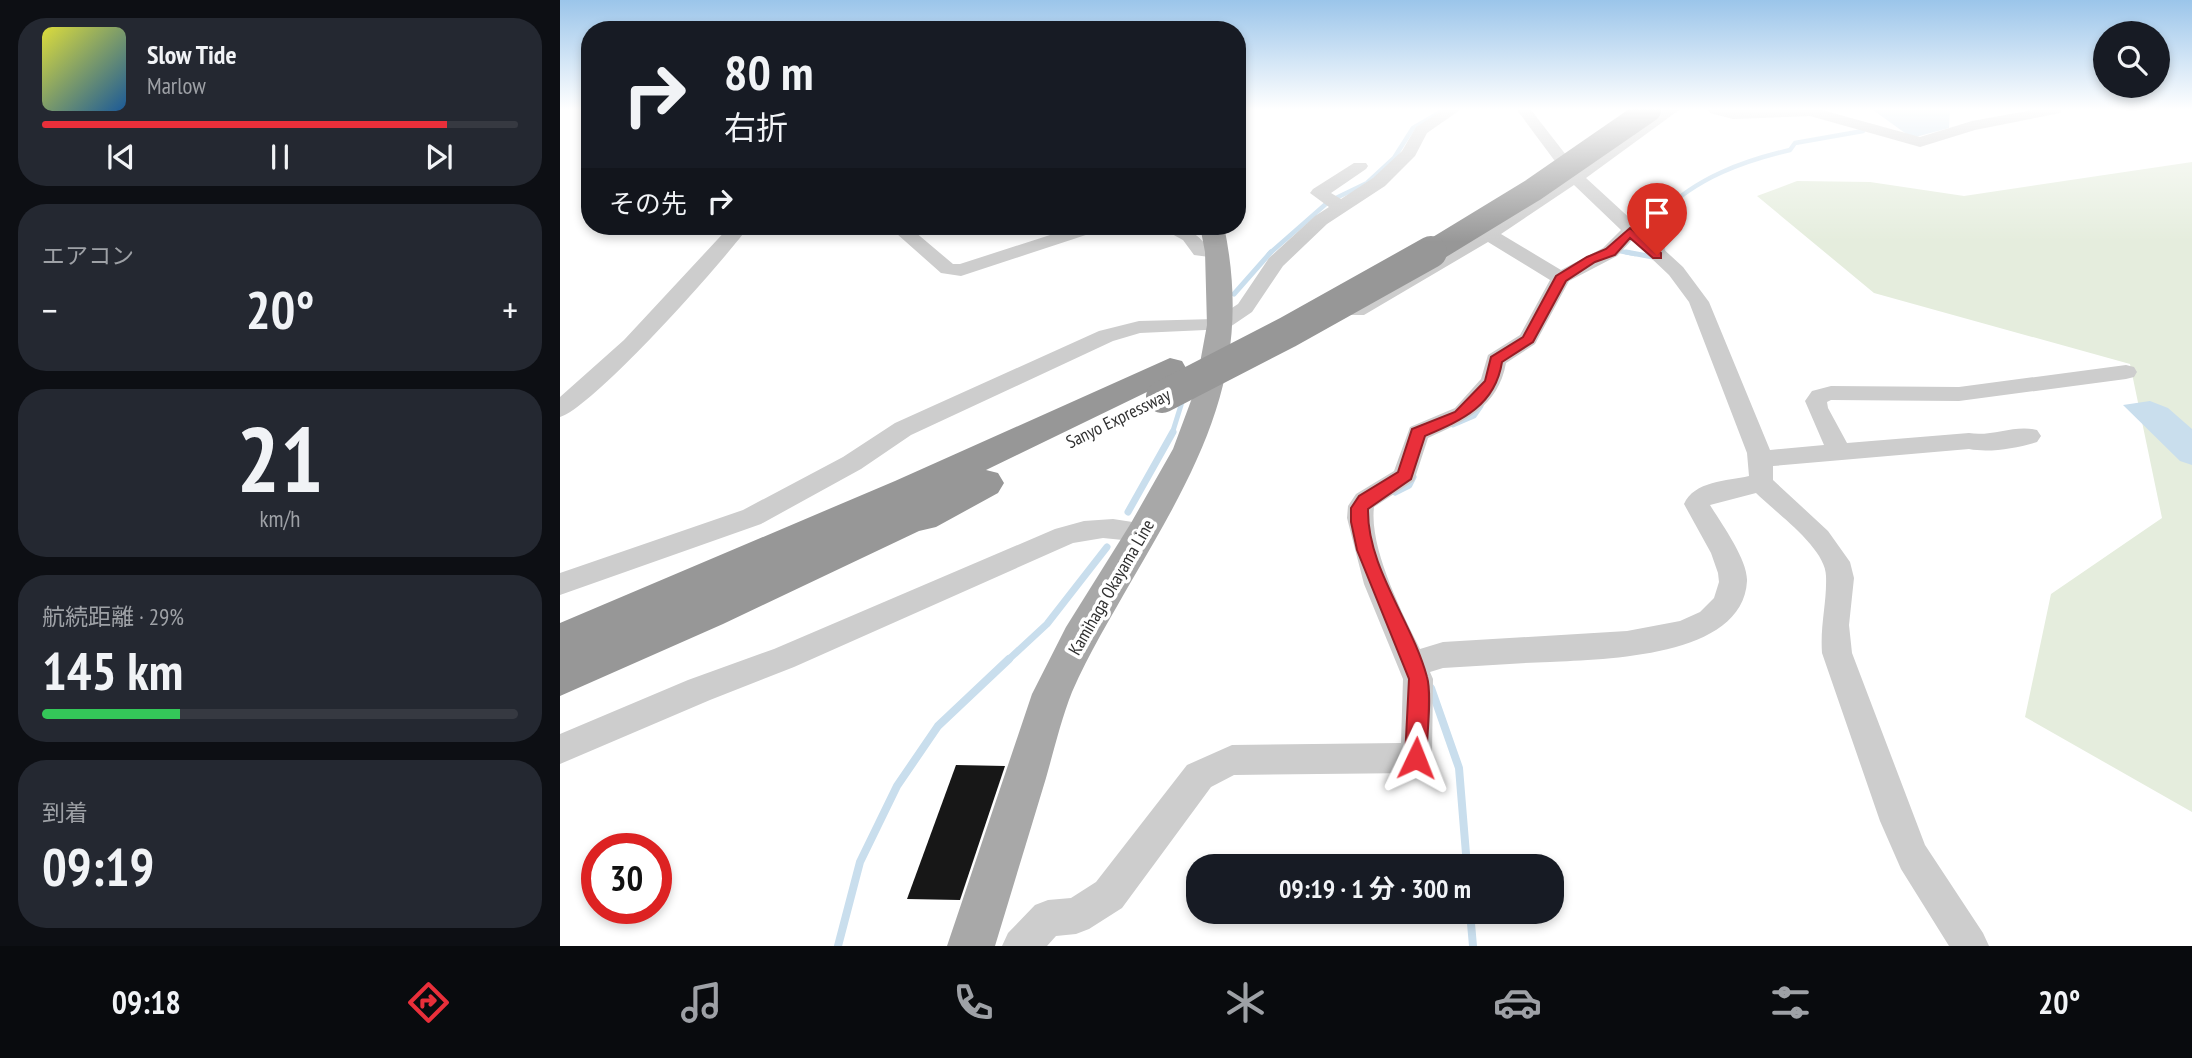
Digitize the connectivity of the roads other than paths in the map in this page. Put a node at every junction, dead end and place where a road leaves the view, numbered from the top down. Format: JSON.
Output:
{"nodes":[{"id":1,"x":1408,"y":154,"type":"edge"},
{"id":2,"x":1554,"y":154,"type":"edge"},
{"id":3,"x":1558,"y":154,"type":"edge"},
{"id":4,"x":1587,"y":154,"type":"edge"},
{"id":5,"x":1610,"y":154,"type":"edge"},
{"id":6,"x":1360,"y":166,"type":"dead end"},
{"id":7,"x":1576,"y":178,"type":"junction"},
{"id":8,"x":1342,"y":207,"type":"junction"},
{"id":9,"x":1630,"y":231,"type":"junction"},
{"id":10,"x":1488,"y":234,"type":"junction"},
{"id":11,"x":732,"y":235,"type":"edge"},
{"id":12,"x":908,"y":235,"type":"edge"},
{"id":13,"x":1068,"y":235,"type":"edge"},
{"id":14,"x":1187,"y":235,"type":"edge"},
{"id":15,"x":1214,"y":239,"type":"edge"},
{"id":16,"x":1558,"y":276,"type":"junction"},
{"id":17,"x":1220,"y":325,"type":"junction"},
{"id":18,"x":2126,"y":372,"type":"dead end"},
{"id":19,"x":1166,"y":382,"type":"junction"},
{"id":20,"x":1209,"y":390,"type":"junction"},
{"id":21,"x":560,"y":409,"type":"edge"},
{"id":22,"x":2029,"y":436,"type":"dead end"},
{"id":23,"x":1841,"y":454,"type":"junction"},
{"id":24,"x":1765,"y":467,"type":"junction"},
{"id":25,"x":985,"y":483,"type":"junction"},
{"id":26,"x":1143,"y":532,"type":"junction"},
{"id":27,"x":711,"y":579,"type":"junction"},
{"id":28,"x":560,"y":584,"type":"edge"},
{"id":29,"x":560,"y":624,"type":"edge"},
{"id":30,"x":560,"y":643,"type":"edge"},
{"id":31,"x":1413,"y":664,"type":"junction"},
{"id":32,"x":560,"y":676,"type":"edge"},
{"id":33,"x":560,"y":700,"type":"edge"},
{"id":34,"x":560,"y":749,"type":"edge"},
{"id":35,"x":971,"y":946,"type":"edge"},
{"id":36,"x":1020,"y":946,"type":"edge"},
{"id":37,"x":1970,"y":946,"type":"edge"}],
"edges":[{"from":1,"to":8,"type":"street"},
{"from":2,"to":19,"type":"highway","name":"Sanyo Expressway"},
{"from":3,"to":7,"type":"street"},
{"from":4,"to":19,"type":"highway","name":"Sanyo Expressway","bridge":true},
{"from":5,"to":7,"type":"street"},
{"from":6,"to":8,"type":"street"},
{"from":7,"to":9,"type":"street"},
{"from":7,"to":10,"type":"street"},
{"from":8,"to":17,"type":"street"},
{"from":9,"to":16,"type":"street"},
{"from":9,"to":24,"type":"street"},
{"from":10,"to":16,"type":"street"},
{"from":10,"to":20,"type":"street"},
{"from":11,"to":21,"type":"street"},
{"from":12,"to":13,"type":"street"},
{"from":14,"to":15,"type":"street"},
{"from":15,"to":17,"type":"main road","name":"Kamihaga Okayama Line"},
{"from":16,"to":31,"type":"street"},
{"from":17,"to":20,"type":"main road","name":"Kamihaga Okayama Line"},
{"from":17,"to":28,"type":"street"},
{"from":18,"to":23,"type":"street"},
{"from":19,"to":25,"type":"highway","name":"Sanyo Expressway"},
{"from":19,"to":27,"type":"highway","name":"Sanyo Expressway"},
{"from":20,"to":26,"type":"main road","name":"Kamihaga Okayama Line"},
{"from":22,"to":23,"type":"street"},
{"from":23,"to":24,"type":"street"},
{"from":24,"to":31,"type":"street"},
{"from":24,"to":37,"type":"street"},
{"from":25,"to":32,"type":"highway","name":"Sanyo Expressway"},
{"from":25,"to":33,"type":"highway"},
{"from":26,"to":34,"type":"street"},
{"from":26,"to":35,"type":"main road","name":"Kamihaga Okayama Line"},
{"from":27,"to":29,"type":"highway"},
{"from":27,"to":30,"type":"highway","name":"Sanyo Expressway"},
{"from":31,"to":36,"type":"street"}]}
